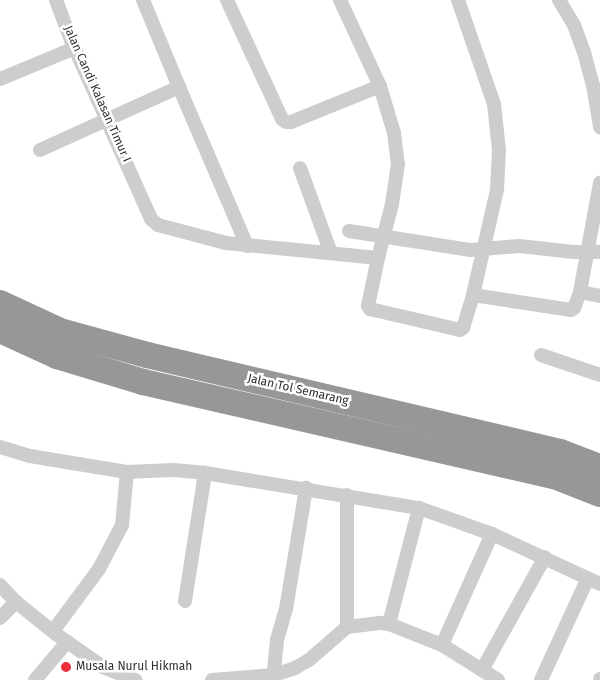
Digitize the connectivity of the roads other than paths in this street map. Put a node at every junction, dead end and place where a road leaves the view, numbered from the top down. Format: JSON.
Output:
{"nodes":[{"id":1,"x":56,"y":0,"type":"edge"},
{"id":2,"x":143,"y":0,"type":"edge"},
{"id":3,"x":227,"y":0,"type":"edge"},
{"id":4,"x":340,"y":0,"type":"edge"},
{"id":5,"x":458,"y":0,"type":"edge"},
{"id":6,"x":559,"y":0,"type":"edge"},
{"id":7,"x":75,"y":48,"type":"junction"},
{"id":8,"x":0,"y":79,"type":"edge"},
{"id":9,"x":380,"y":86,"type":"junction"},
{"id":10,"x":179,"y":87,"type":"junction"},
{"id":11,"x":108,"y":120,"type":"junction"},
{"id":12,"x":600,"y":126,"type":"edge"},
{"id":13,"x":40,"y":150,"type":"dead end"},
{"id":14,"x":300,"y":168,"type":"dead end"},
{"id":15,"x":600,"y":183,"type":"edge"},
{"id":16,"x":348,"y":231,"type":"dead end"},
{"id":17,"x":384,"y":235,"type":"junction"},
{"id":18,"x":247,"y":246,"type":"junction"},
{"id":19,"x":484,"y":249,"type":"junction"},
{"id":20,"x":594,"y":252,"type":"edge"},
{"id":21,"x":331,"y":253,"type":"junction"},
{"id":22,"x":378,"y":258,"type":"junction"},
{"id":23,"x":580,"y":292,"type":"junction"},
{"id":24,"x":473,"y":295,"type":"junction"},
{"id":25,"x":600,"y":296,"type":"edge"},
{"id":26,"x":0,"y":303,"type":"edge"},
{"id":27,"x":0,"y":330,"type":"edge"},
{"id":28,"x":541,"y":355,"type":"dead end"},
{"id":29,"x":600,"y":375,"type":"edge"},
{"id":30,"x":0,"y":447,"type":"edge"},
{"id":31,"x":600,"y":467,"type":"edge"},
{"id":32,"x":127,"y":472,"type":"junction"},
{"id":33,"x":205,"y":473,"type":"junction"},
{"id":34,"x":306,"y":488,"type":"junction"},
{"id":35,"x":600,"y":494,"type":"edge"},
{"id":36,"x":347,"y":495,"type":"junction"},
{"id":37,"x":419,"y":508,"type":"junction"},
{"id":38,"x":492,"y":534,"type":"junction"},
{"id":39,"x":545,"y":557,"type":"junction"},
{"id":40,"x":594,"y":581,"type":"edge"},
{"id":41,"x":0,"y":586,"type":"edge"},
{"id":42,"x":185,"y":601,"type":"dead end"},
{"id":43,"x":16,"y":602,"type":"junction"},
{"id":44,"x":0,"y":618,"type":"edge"},
{"id":45,"x":389,"y":624,"type":"junction"},
{"id":46,"x":347,"y":627,"type":"junction"},
{"id":47,"x":53,"y":631,"type":"junction"},
{"id":48,"x":68,"y":642,"type":"junction"},
{"id":49,"x":442,"y":645,"type":"junction"},
{"id":50,"x":482,"y":670,"type":"junction"},
{"id":51,"x":274,"y":677,"type":"edge"},
{"id":52,"x":35,"y":680,"type":"edge"},
{"id":53,"x":136,"y":680,"type":"edge"},
{"id":54,"x":212,"y":680,"type":"edge"},
{"id":55,"x":498,"y":680,"type":"edge"},
{"id":56,"x":542,"y":680,"type":"edge"}],
"edges":[{"from":1,"to":7,"type":"street","name":"Jalan Candi Kalasan Timur I"},
{"from":2,"to":10,"type":"street"},
{"from":3,"to":9,"type":"street"},
{"from":4,"to":9,"type":"street"},
{"from":5,"to":19,"type":"street"},
{"from":6,"to":12,"type":"street"},
{"from":7,"to":8,"type":"street"},
{"from":7,"to":11,"type":"street","name":"Jalan Candi Kalasan Timur I"},
{"from":9,"to":17,"type":"street"},
{"from":10,"to":11,"type":"street"},
{"from":10,"to":18,"type":"street"},
{"from":11,"to":13,"type":"street"},
{"from":11,"to":18,"type":"street","name":"Jalan Candi Kalasan Timur I"},
{"from":14,"to":21,"type":"street"},
{"from":15,"to":20,"type":"street"},
{"from":16,"to":17,"type":"street"},
{"from":17,"to":19,"type":"street"},
{"from":17,"to":22,"type":"street"},
{"from":18,"to":21,"type":"street","name":"Jalan Candi Kalasan Timur I"},
{"from":19,"to":20,"type":"street"},
{"from":19,"to":24,"type":"street"},
{"from":20,"to":23,"type":"street"},
{"from":21,"to":22,"type":"street","name":"Jalan Candi Kalasan Timur I"},
{"from":22,"to":24,"type":"street"},
{"from":23,"to":24,"type":"street"},
{"from":23,"to":25,"type":"street"},
{"from":26,"to":31,"type":"highway","name":"Jalan Tol Semarang"},
{"from":27,"to":35,"type":"highway"},
{"from":28,"to":29,"type":"street"},
{"from":30,"to":32,"type":"street"},
{"from":32,"to":33,"type":"street"},
{"from":32,"to":47,"type":"street"},
{"from":33,"to":34,"type":"street"},
{"from":33,"to":42,"type":"street"},
{"from":34,"to":36,"type":"street"},
{"from":34,"to":51,"type":"street"},
{"from":36,"to":37,"type":"street"},
{"from":36,"to":46,"type":"street"},
{"from":37,"to":38,"type":"street"},
{"from":37,"to":45,"type":"street"},
{"from":38,"to":39,"type":"street"},
{"from":38,"to":49,"type":"street"},
{"from":39,"to":40,"type":"street"},
{"from":39,"to":50,"type":"street"},
{"from":40,"to":56,"type":"street"},
{"from":41,"to":43,"type":"street"},
{"from":43,"to":44,"type":"street"},
{"from":43,"to":47,"type":"street"},
{"from":45,"to":46,"type":"street"},
{"from":45,"to":49,"type":"street"},
{"from":46,"to":51,"type":"street"},
{"from":47,"to":48,"type":"street"},
{"from":48,"to":52,"type":"street"},
{"from":48,"to":53,"type":"street"},
{"from":49,"to":50,"type":"street"},
{"from":50,"to":55,"type":"street"},
{"from":51,"to":54,"type":"street"}]}
